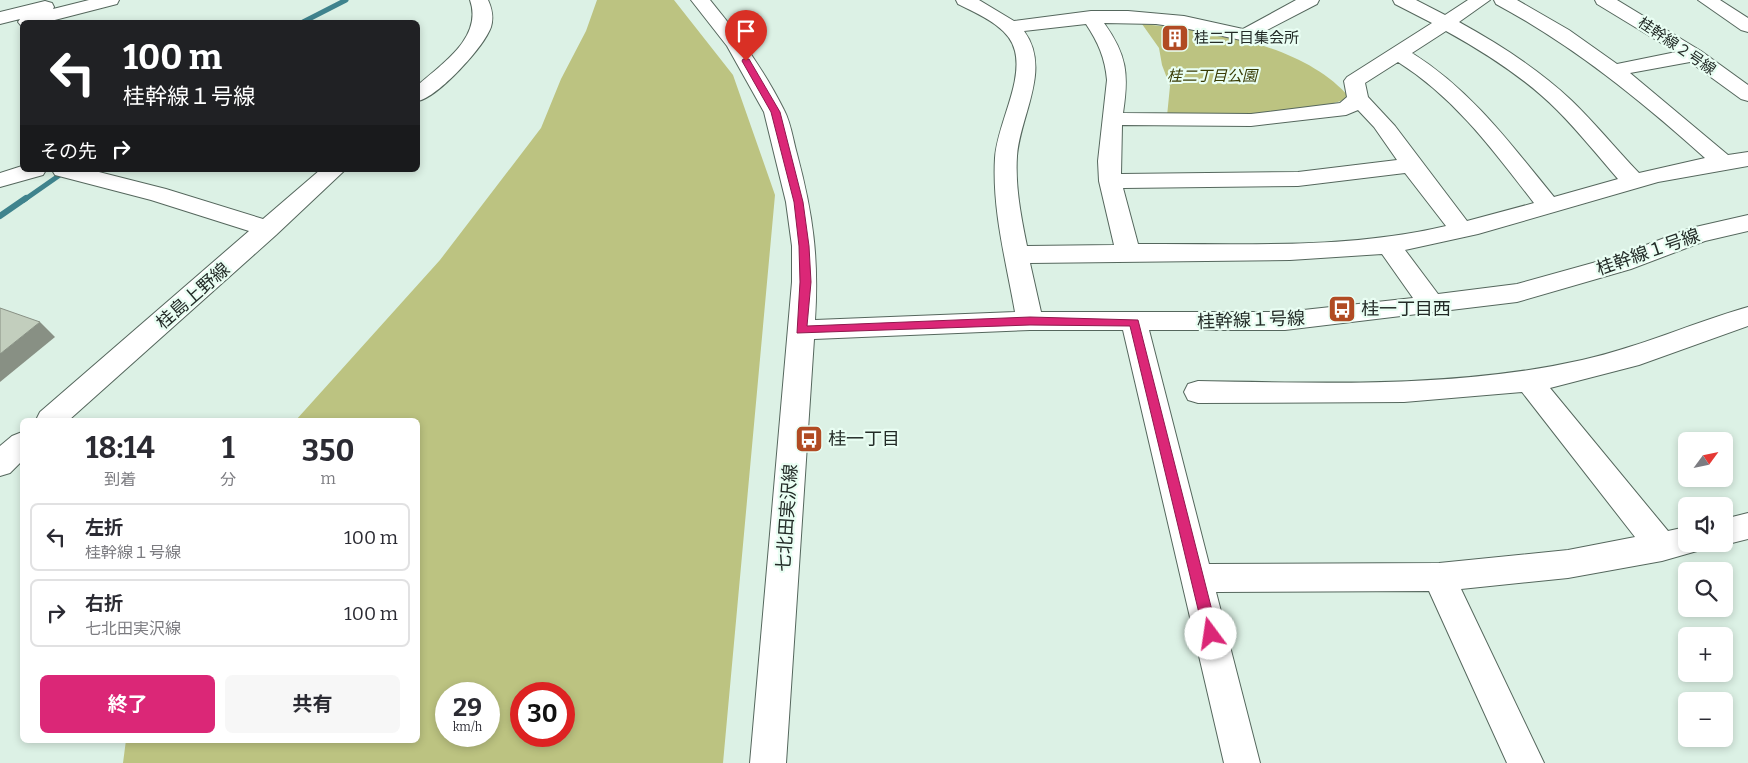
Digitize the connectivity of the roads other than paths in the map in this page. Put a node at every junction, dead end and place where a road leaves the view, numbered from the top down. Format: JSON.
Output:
{"nodes":[{"id":1,"x":69,"y":0,"type":"edge"},
{"id":2,"x":110,"y":0,"type":"edge"},
{"id":3,"x":479,"y":0,"type":"edge"},
{"id":4,"x":700,"y":0,"type":"edge"},
{"id":5,"x":965,"y":0,"type":"edge"},
{"id":6,"x":1280,"y":0,"type":"edge"},
{"id":7,"x":1402,"y":0,"type":"edge"},
{"id":8,"x":1481,"y":0,"type":"edge"},
{"id":9,"x":1503,"y":0,"type":"edge"},
{"id":10,"x":1604,"y":0,"type":"edge"},
{"id":11,"x":1707,"y":0,"type":"edge"},
{"id":12,"x":1304,"y":3,"type":"edge"},
{"id":13,"x":1091,"y":17,"type":"junction"},
{"id":14,"x":0,"y":18,"type":"edge"},
{"id":15,"x":35,"y":20,"type":"edge"},
{"id":16,"x":1447,"y":22,"type":"junction"},
{"id":17,"x":20,"y":25,"type":"edge"},
{"id":18,"x":1748,"y":26,"type":"edge"},
{"id":19,"x":1009,"y":28,"type":"junction"},
{"id":20,"x":0,"y":30,"type":"edge"},
{"id":21,"x":1398,"y":53,"type":"junction"},
{"id":22,"x":1694,"y":55,"type":"junction"},
{"id":23,"x":1615,"y":70,"type":"junction"},
{"id":24,"x":420,"y":93,"type":"edge"},
{"id":25,"x":1748,"y":96,"type":"edge"},
{"id":26,"x":1358,"y":99,"type":"junction"},
{"id":27,"x":1113,"y":119,"type":"junction"},
{"id":28,"x":1748,"y":160,"type":"edge"},
{"id":29,"x":1722,"y":162,"type":"junction"},
{"id":30,"x":1412,"y":165,"type":"junction"},
{"id":31,"x":28,"y":172,"type":"edge"},
{"id":32,"x":69,"y":172,"type":"edge"},
{"id":33,"x":332,"y":172,"type":"edge"},
{"id":34,"x":0,"y":180,"type":"edge"},
{"id":35,"x":1110,"y":181,"type":"junction"},
{"id":36,"x":1633,"y":181,"type":"junction"},
{"id":37,"x":1549,"y":206,"type":"junction"},
{"id":38,"x":1748,"y":223,"type":"edge"},
{"id":39,"x":268,"y":230,"type":"junction"},
{"id":40,"x":1461,"y":230,"type":"junction"},
{"id":41,"x":1388,"y":245,"type":"junction"},
{"id":42,"x":1128,"y":252,"type":"junction"},
{"id":43,"x":1018,"y":255,"type":"junction"},
{"id":44,"x":1431,"y":304,"type":"junction"},
{"id":45,"x":1748,"y":316,"type":"edge"},
{"id":46,"x":1030,"y":321,"type":"junction"},
{"id":47,"x":1134,"y":322,"type":"junction"},
{"id":48,"x":801,"y":330,"type":"junction"},
{"id":49,"x":1528,"y":380,"type":"junction"},
{"id":50,"x":1198,"y":392,"type":"dead end"},
{"id":51,"x":52,"y":418,"type":"edge"},
{"id":52,"x":20,"y":446,"type":"edge"},
{"id":53,"x":0,"y":464,"type":"edge"},
{"id":54,"x":1748,"y":526,"type":"edge"},
{"id":55,"x":1733,"y":530,"type":"edge"},
{"id":56,"x":1674,"y":544,"type":"edge"},
{"id":57,"x":1439,"y":577,"type":"junction"},
{"id":58,"x":1197,"y":578,"type":"junction"},
{"id":59,"x":768,"y":763,"type":"edge"},
{"id":60,"x":1242,"y":763,"type":"edge"},
{"id":61,"x":1526,"y":763,"type":"edge"}],
"edges":[{"from":1,"to":14,"type":"main road"},
{"from":2,"to":15,"type":"main road"},
{"from":3,"to":24,"type":"main road"},
{"from":4,"to":48,"type":"main road","name":"七北田実沢線"},
{"from":5,"to":19,"type":"main road"},
{"from":6,"to":12,"type":"main road"},
{"from":7,"to":16,"type":"main road"},
{"from":8,"to":16,"type":"main road"},
{"from":9,"to":23,"type":"main road"},
{"from":10,"to":22,"type":"main road","name":"桂幹線２号線"},
{"from":11,"to":18,"type":"main road"},
{"from":12,"to":13,"type":"main road"},
{"from":13,"to":19,"type":"main road"},
{"from":13,"to":27,"type":"main road"},
{"from":16,"to":21,"type":"main road"},
{"from":16,"to":36,"type":"main road"},
{"from":17,"to":20,"type":"main road"},
{"from":19,"to":43,"type":"main road"},
{"from":21,"to":26,"type":"main road"},
{"from":21,"to":37,"type":"main road"},
{"from":22,"to":23,"type":"main road"},
{"from":22,"to":25,"type":"main road","name":"桂幹線２号線"},
{"from":23,"to":29,"type":"main road"},
{"from":26,"to":27,"type":"main road"},
{"from":26,"to":30,"type":"main road"},
{"from":27,"to":35,"type":"main road"},
{"from":28,"to":29,"type":"main road"},
{"from":29,"to":36,"type":"main road"},
{"from":30,"to":35,"type":"main road"},
{"from":30,"to":40,"type":"main road"},
{"from":31,"to":34,"type":"main road"},
{"from":32,"to":39,"type":"main road"},
{"from":33,"to":39,"type":"main road","name":"桂島上野線"},
{"from":35,"to":42,"type":"main road"},
{"from":36,"to":37,"type":"main road"},
{"from":37,"to":40,"type":"main road"},
{"from":38,"to":44,"type":"main road","name":"桂幹線１号線"},
{"from":39,"to":51,"type":"main road","name":"桂島上野線"},
{"from":40,"to":41,"type":"main road"},
{"from":41,"to":42,"type":"main road"},
{"from":41,"to":44,"type":"main road"},
{"from":42,"to":43,"type":"main road"},
{"from":43,"to":46,"type":"main road"},
{"from":44,"to":47,"type":"main road","name":"桂幹線１号線"},
{"from":45,"to":49,"type":"main road"},
{"from":46,"to":47,"type":"main road","name":"桂幹線１号線"},
{"from":46,"to":48,"type":"main road","name":"桂幹線１号線"},
{"from":47,"to":58,"type":"main road"},
{"from":48,"to":59,"type":"main road","name":"七北田実沢線"},
{"from":49,"to":50,"type":"main road"},
{"from":49,"to":56,"type":"main road"},
{"from":52,"to":53,"type":"main road"},
{"from":54,"to":55,"type":"main road"},
{"from":56,"to":57,"type":"main road"},
{"from":57,"to":58,"type":"main road"},
{"from":57,"to":61,"type":"main road"},
{"from":58,"to":60,"type":"main road"}]}
